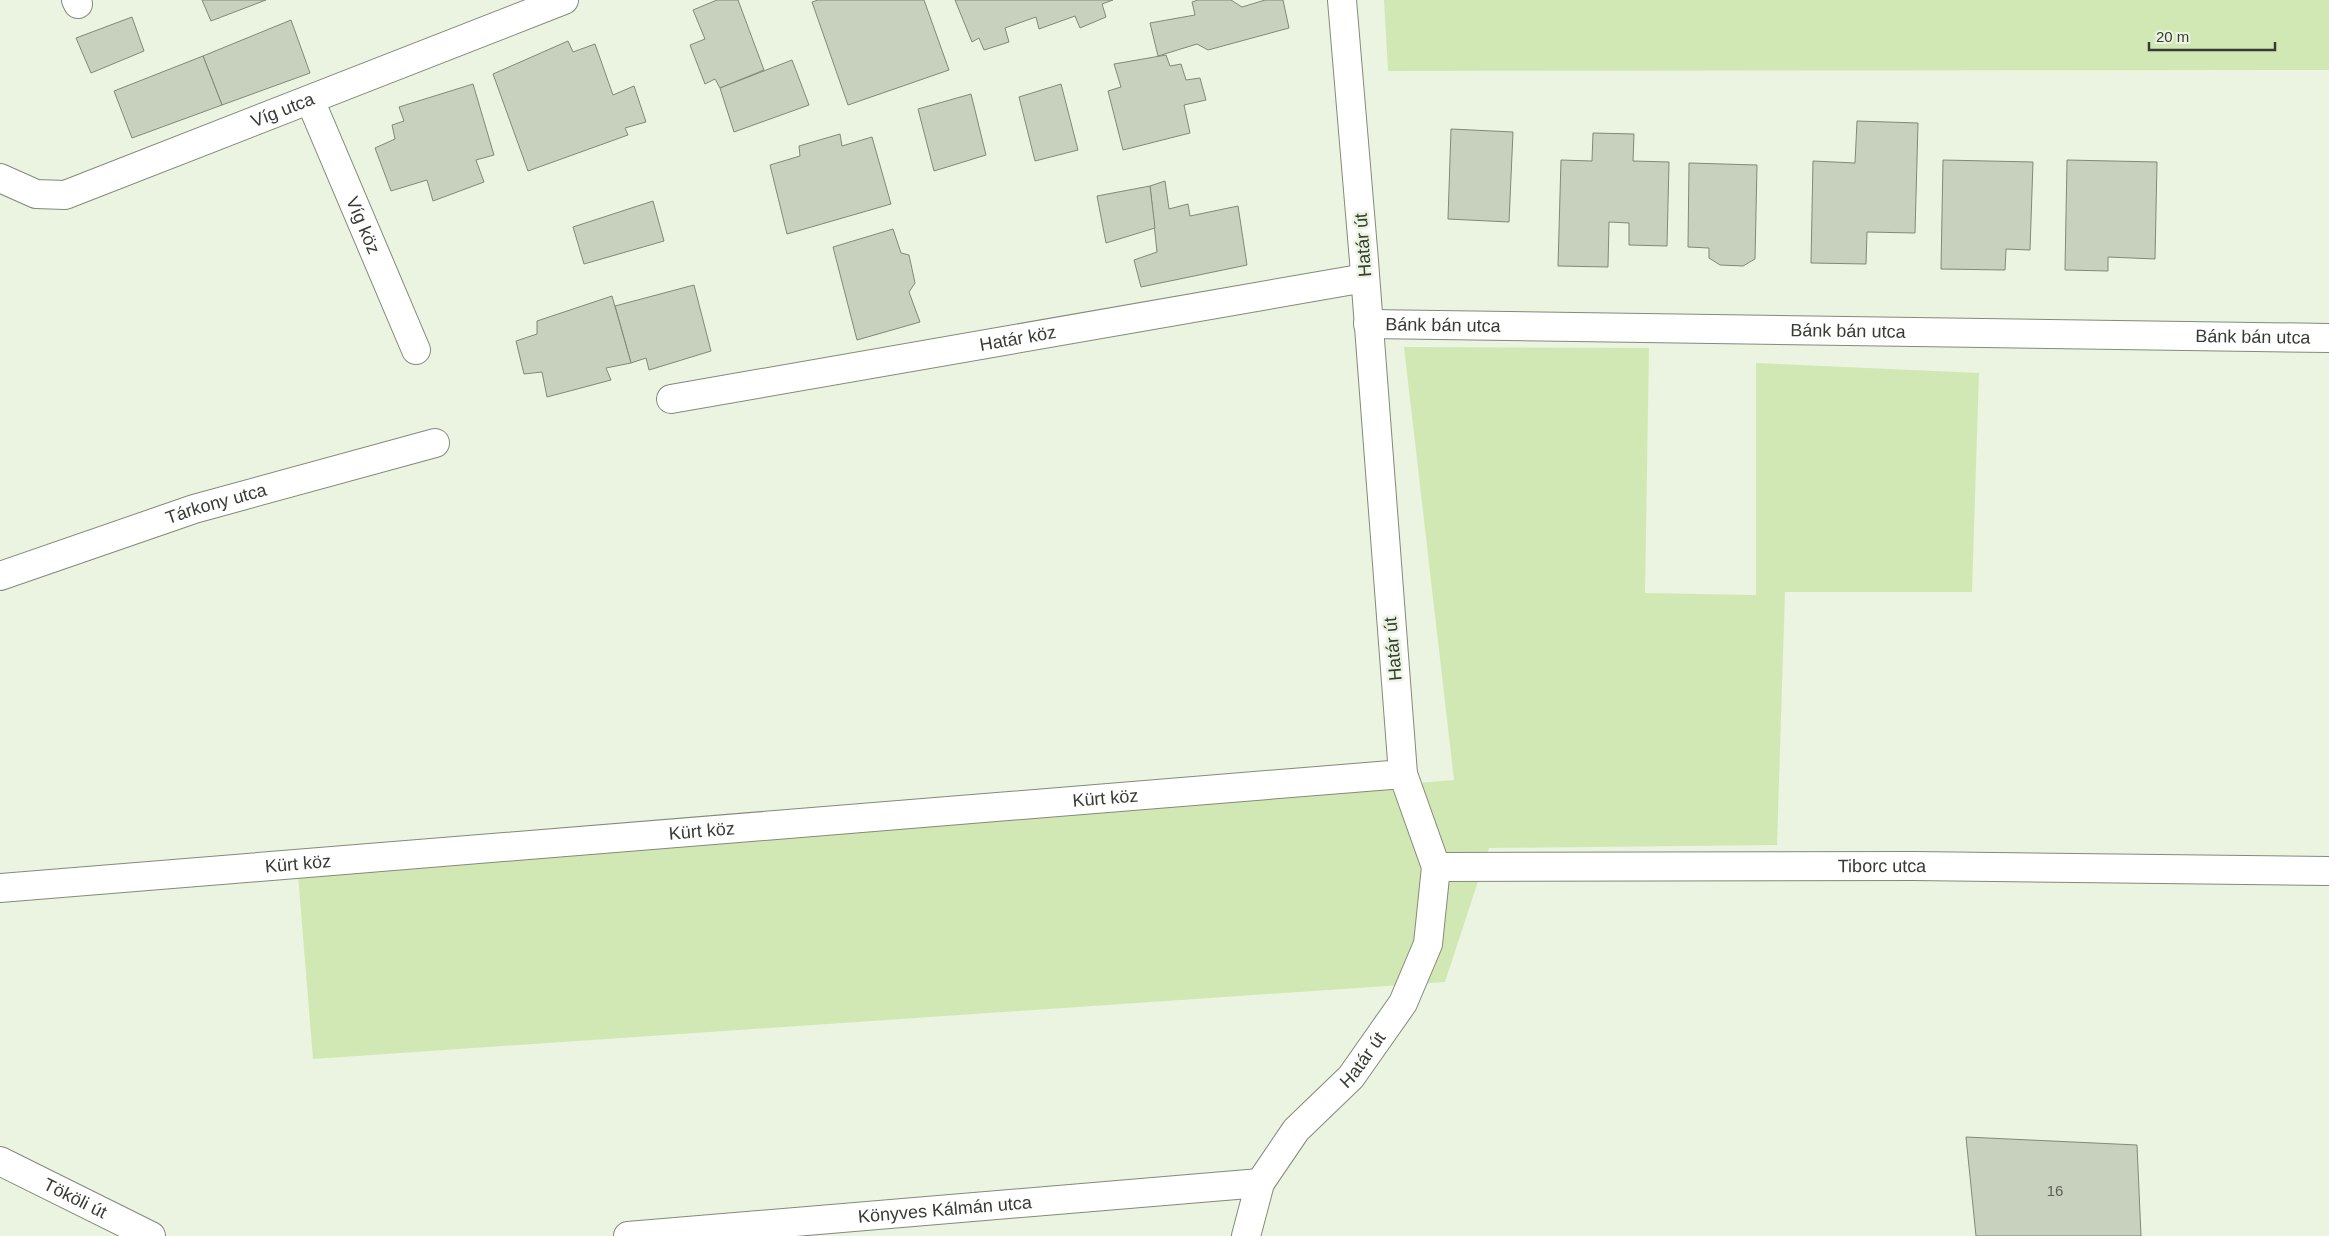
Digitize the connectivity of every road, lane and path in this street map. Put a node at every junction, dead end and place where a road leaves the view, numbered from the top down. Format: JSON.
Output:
{"nodes":[{"id":1,"x":564,"y":0,"type":"edge"},
{"id":2,"x":1342,"y":0,"type":"edge"},
{"id":3,"x":310,"y":100,"type":"junction"},
{"id":4,"x":0,"y":178,"type":"edge"},
{"id":5,"x":1365,"y":278,"type":"junction"},
{"id":6,"x":1368,"y":324,"type":"junction"},
{"id":7,"x":2329,"y":338,"type":"edge"},
{"id":8,"x":416,"y":350,"type":"dead end"},
{"id":9,"x":670,"y":399,"type":"dead end"},
{"id":10,"x":435,"y":442,"type":"dead end"},
{"id":11,"x":0,"y":576,"type":"edge"},
{"id":12,"x":1403,"y":774,"type":"junction"},
{"id":13,"x":1436,"y":867,"type":"junction"},
{"id":14,"x":2329,"y":871,"type":"edge"},
{"id":15,"x":0,"y":888,"type":"edge"},
{"id":16,"x":0,"y":1161,"type":"edge"},
{"id":17,"x":1260,"y":1183,"type":"junction"},
{"id":18,"x":151,"y":1236,"type":"edge"},
{"id":19,"x":628,"y":1236,"type":"edge"},
{"id":20,"x":1246,"y":1236,"type":"edge"}],
"edges":[{"from":1,"to":3,"type":"street","name":"Víg utca"},
{"from":2,"to":5,"type":"street","name":"Határ út"},
{"from":3,"to":4,"type":"street","name":"Víg utca"},
{"from":3,"to":8,"type":"street","name":"Víg köz"},
{"from":5,"to":6,"type":"street","name":"Határ út"},
{"from":5,"to":9,"type":"street","name":"Határ köz"},
{"from":6,"to":7,"type":"street","name":"Bánk bán utca"},
{"from":6,"to":12,"type":"street","name":"Határ út"},
{"from":10,"to":11,"type":"street","name":"Tárkony utca"},
{"from":12,"to":13,"type":"street","name":"Határ út"},
{"from":12,"to":15,"type":"street","name":"Kürt köz"},
{"from":13,"to":14,"type":"street","name":"Tiborc utca"},
{"from":13,"to":17,"type":"street","name":"Határ út"},
{"from":16,"to":18,"type":"street","name":"Tököli út"},
{"from":17,"to":19,"type":"street","name":"Könyves Kálmán utca"},
{"from":17,"to":20,"type":"street","name":"Határ út"}]}
